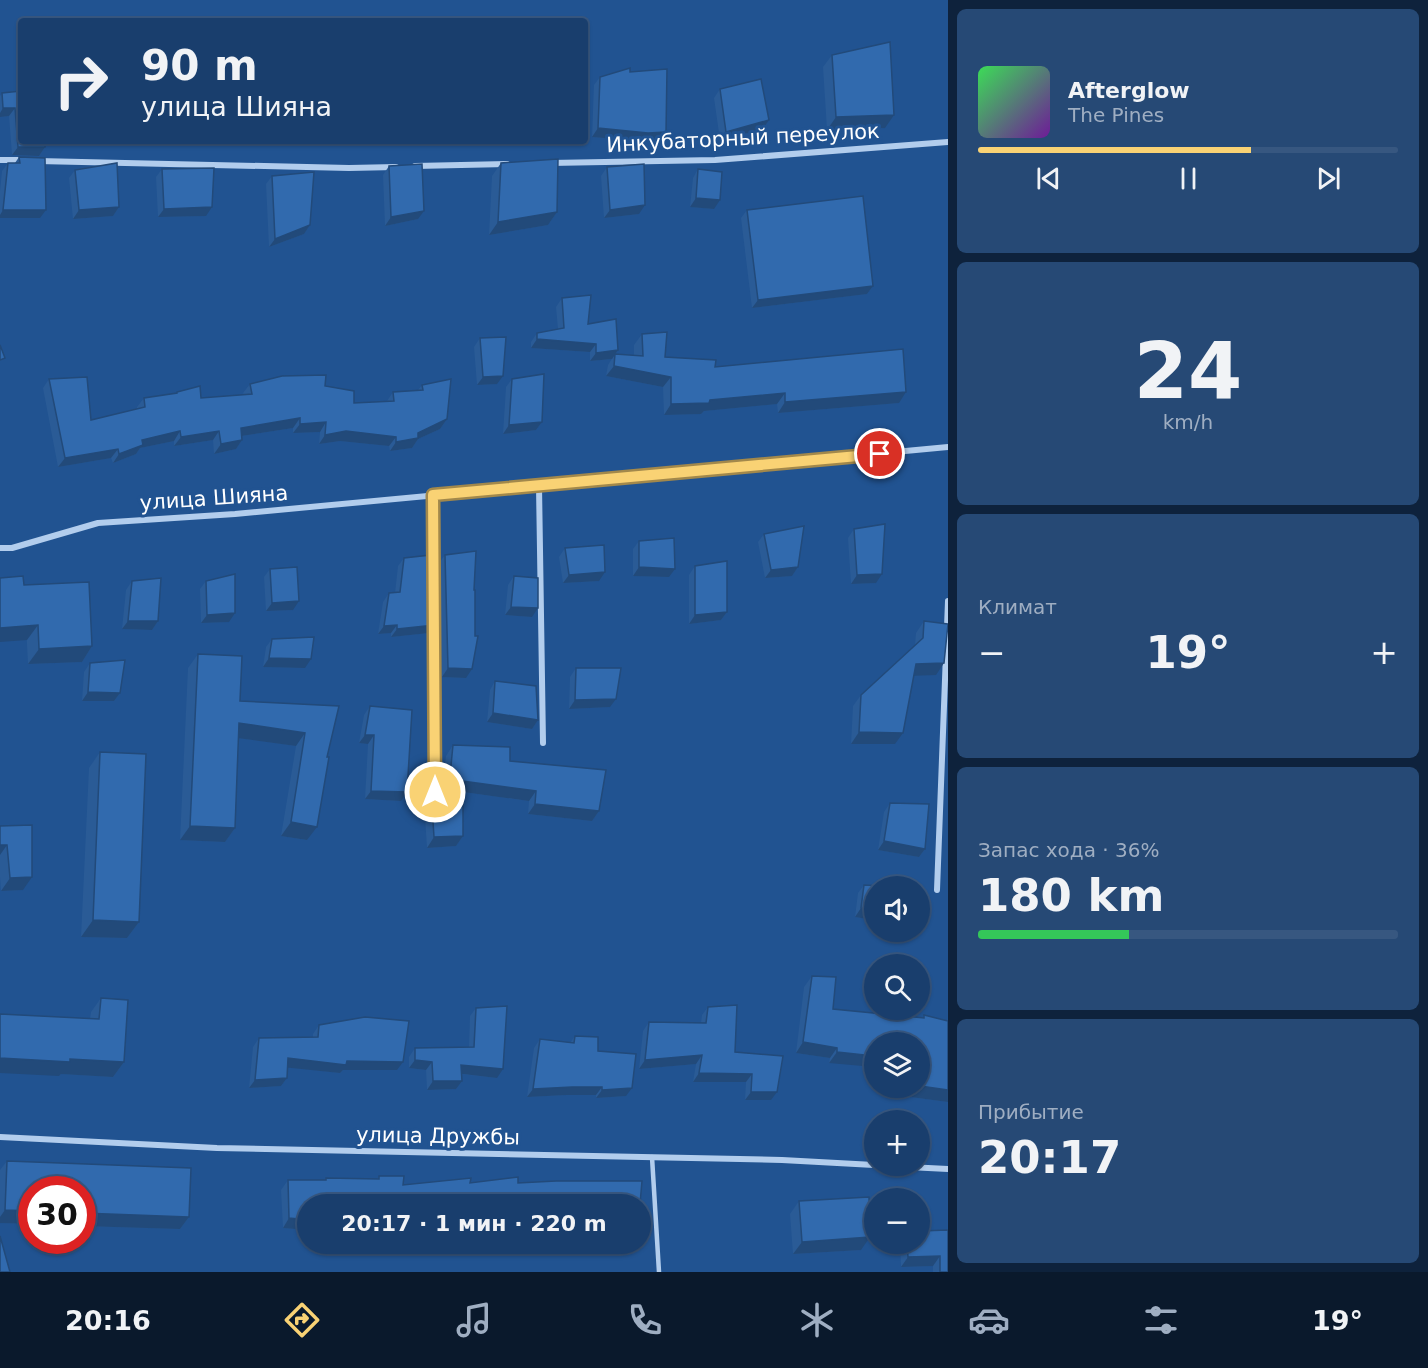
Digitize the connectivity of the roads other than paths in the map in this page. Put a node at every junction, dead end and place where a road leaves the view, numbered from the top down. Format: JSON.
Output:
{"nodes":[{"id":1,"x":948,"y":142,"type":"edge"},
{"id":2,"x":0,"y":160,"type":"edge"},
{"id":3,"x":539,"y":163,"type":"edge"},
{"id":4,"x":516,"y":164,"type":"edge"},
{"id":5,"x":948,"y":447,"type":"edge"},
{"id":6,"x":540,"y":486,"type":"junction"},
{"id":7,"x":433,"y":495,"type":"junction"},
{"id":8,"x":0,"y":548,"type":"edge"},
{"id":9,"x":434,"y":567,"type":"edge"},
{"id":10,"x":948,"y":601,"type":"edge"},
{"id":11,"x":434,"y":614,"type":"edge"},
{"id":12,"x":543,"y":743,"type":"dead end"},
{"id":13,"x":435,"y":792,"type":"dead end"},
{"id":14,"x":937,"y":890,"type":"dead end"},
{"id":15,"x":0,"y":1137,"type":"edge"},
{"id":16,"x":652,"y":1157,"type":"junction"},
{"id":17,"x":864,"y":1164,"type":"edge"},
{"id":18,"x":930,"y":1168,"type":"edge"},
{"id":19,"x":948,"y":1169,"type":"edge"},
{"id":20,"x":659,"y":1272,"type":"edge"}],
"edges":[{"from":1,"to":3,"type":"street","name":"Инкубаторный переулок"},
{"from":2,"to":4,"type":"street"},
{"from":5,"to":6,"type":"street","name":"улица Шияна"},
{"from":6,"to":7,"type":"street","name":"улица Шияна"},
{"from":6,"to":12,"type":"street"},
{"from":7,"to":8,"type":"street","name":"улица Шияна"},
{"from":7,"to":9,"type":"street"},
{"from":10,"to":14,"type":"street"},
{"from":11,"to":13,"type":"street"},
{"from":15,"to":16,"type":"street","name":"улица Дружбы"},
{"from":16,"to":17,"type":"street","name":"улица Дружбы"},
{"from":16,"to":20,"type":"lane"},
{"from":18,"to":19,"type":"street"}]}
